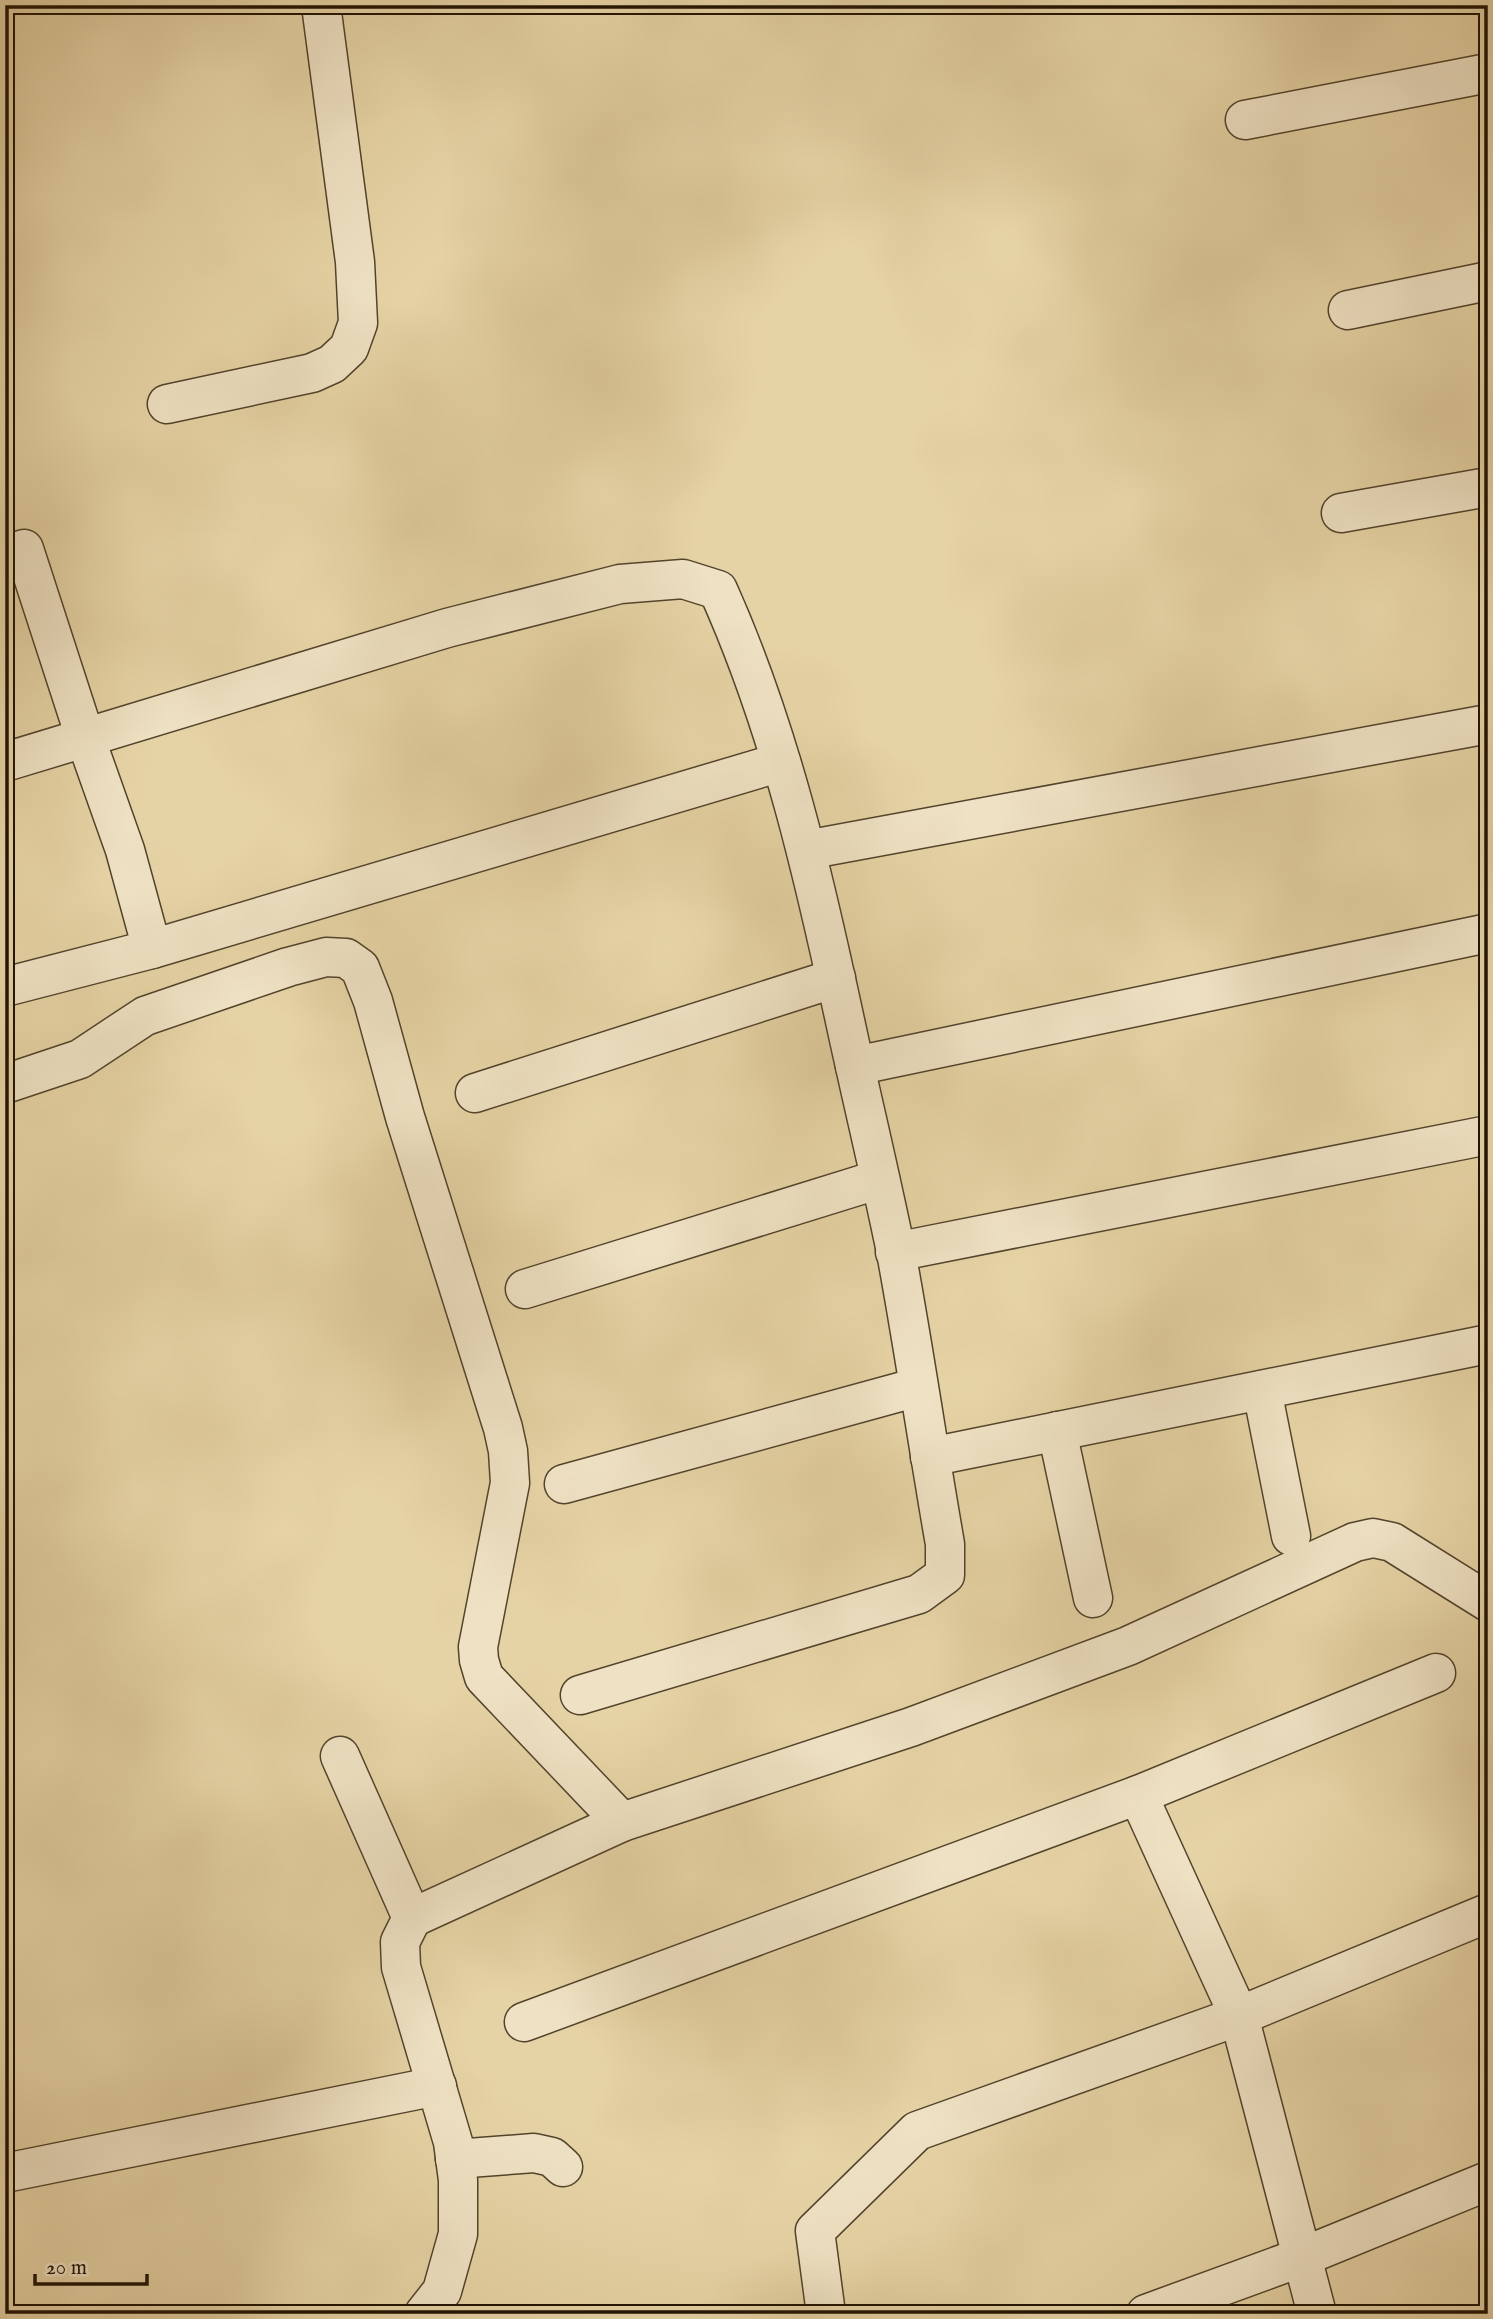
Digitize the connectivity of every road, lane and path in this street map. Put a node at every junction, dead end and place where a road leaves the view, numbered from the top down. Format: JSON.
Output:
{"nodes":[{"id":1,"x":321,"y":5,"type":"edge"},
{"id":2,"x":1488,"y":72,"type":"edge"},
{"id":3,"x":1245,"y":120,"type":"dead end"},
{"id":4,"x":1488,"y":281,"type":"edge"},
{"id":5,"x":1348,"y":310,"type":"dead end"},
{"id":6,"x":167,"y":404,"type":"dead end"},
{"id":7,"x":1488,"y":487,"type":"edge"},
{"id":8,"x":1341,"y":513,"type":"dead end"},
{"id":9,"x":5,"y":555,"type":"edge"},
{"id":10,"x":1488,"y":724,"type":"edge"},
{"id":11,"x":85,"y":737,"type":"junction"},
{"id":12,"x":5,"y":762,"type":"edge"},
{"id":13,"x":781,"y":762,"type":"junction"},
{"id":14,"x":806,"y":850,"type":"junction"},
{"id":15,"x":1488,"y":933,"type":"edge"},
{"id":16,"x":152,"y":948,"type":"junction"},
{"id":17,"x":836,"y":978,"type":"junction"},
{"id":18,"x":5,"y":987,"type":"edge"},
{"id":19,"x":855,"y":1066,"type":"junction"},
{"id":20,"x":5,"y":1084,"type":"edge"},
{"id":21,"x":475,"y":1093,"type":"dead end"},
{"id":22,"x":1488,"y":1135,"type":"edge"},
{"id":23,"x":880,"y":1179,"type":"junction"},
{"id":24,"x":895,"y":1252,"type":"junction"},
{"id":25,"x":525,"y":1289,"type":"dead end"},
{"id":26,"x":1488,"y":1344,"type":"edge"},
{"id":27,"x":918,"y":1387,"type":"junction"},
{"id":28,"x":1262,"y":1390,"type":"junction"},
{"id":29,"x":1057,"y":1431,"type":"junction"},
{"id":30,"x":930,"y":1457,"type":"junction"},
{"id":31,"x":564,"y":1484,"type":"dead end"},
{"id":32,"x":1291,"y":1536,"type":"dead end"},
{"id":33,"x":1093,"y":1598,"type":"dead end"},
{"id":34,"x":1488,"y":1602,"type":"edge"},
{"id":35,"x":1436,"y":1673,"type":"dead end"},
{"id":36,"x":580,"y":1695,"type":"dead end"},
{"id":37,"x":340,"y":1756,"type":"dead end"},
{"id":38,"x":1138,"y":1795,"type":"junction"},
{"id":39,"x":622,"y":1822,"type":"junction"},
{"id":40,"x":1488,"y":1913,"type":"edge"},
{"id":41,"x":412,"y":1918,"type":"junction"},
{"id":42,"x":1239,"y":2016,"type":"junction"},
{"id":43,"x":524,"y":2022,"type":"dead end"},
{"id":44,"x":438,"y":2086,"type":"junction"},
{"id":45,"x":455,"y":2159,"type":"junction"},
{"id":46,"x":563,"y":2167,"type":"dead end"},
{"id":47,"x":5,"y":2173,"type":"edge"},
{"id":48,"x":1488,"y":2181,"type":"edge"},
{"id":49,"x":1302,"y":2257,"type":"junction"},
{"id":50,"x":424,"y":2314,"type":"edge"},
{"id":51,"x":826,"y":2314,"type":"edge"},
{"id":52,"x":1146,"y":2314,"type":"edge"},
{"id":53,"x":1317,"y":2314,"type":"edge"}],
"edges":[{"from":1,"to":6,"type":"street"},
{"from":2,"to":3,"type":"street"},
{"from":4,"to":5,"type":"street"},
{"from":7,"to":8,"type":"street"},
{"from":9,"to":11,"type":"street"},
{"from":10,"to":14,"type":"street"},
{"from":11,"to":12,"type":"street"},
{"from":11,"to":13,"type":"street"},
{"from":11,"to":16,"type":"street"},
{"from":13,"to":14,"type":"street"},
{"from":13,"to":16,"type":"street"},
{"from":14,"to":17,"type":"street"},
{"from":15,"to":19,"type":"street"},
{"from":16,"to":18,"type":"street"},
{"from":17,"to":19,"type":"street"},
{"from":17,"to":21,"type":"street"},
{"from":19,"to":23,"type":"street"},
{"from":20,"to":39,"type":"street"},
{"from":22,"to":24,"type":"street"},
{"from":23,"to":24,"type":"street"},
{"from":23,"to":25,"type":"street"},
{"from":24,"to":27,"type":"street"},
{"from":26,"to":28,"type":"street"},
{"from":27,"to":30,"type":"street"},
{"from":27,"to":31,"type":"street"},
{"from":28,"to":29,"type":"street"},
{"from":28,"to":32,"type":"street"},
{"from":29,"to":30,"type":"street"},
{"from":29,"to":33,"type":"street"},
{"from":30,"to":36,"type":"street"},
{"from":34,"to":39,"type":"street"},
{"from":35,"to":38,"type":"street"},
{"from":37,"to":41,"type":"street"},
{"from":38,"to":42,"type":"street"},
{"from":38,"to":43,"type":"street"},
{"from":39,"to":41,"type":"street"},
{"from":40,"to":42,"type":"street"},
{"from":41,"to":44,"type":"street"},
{"from":42,"to":49,"type":"street"},
{"from":42,"to":51,"type":"street"},
{"from":44,"to":45,"type":"street"},
{"from":44,"to":47,"type":"street"},
{"from":45,"to":46,"type":"street"},
{"from":45,"to":50,"type":"street"},
{"from":48,"to":49,"type":"street"},
{"from":49,"to":52,"type":"street"},
{"from":49,"to":53,"type":"street"}]}
